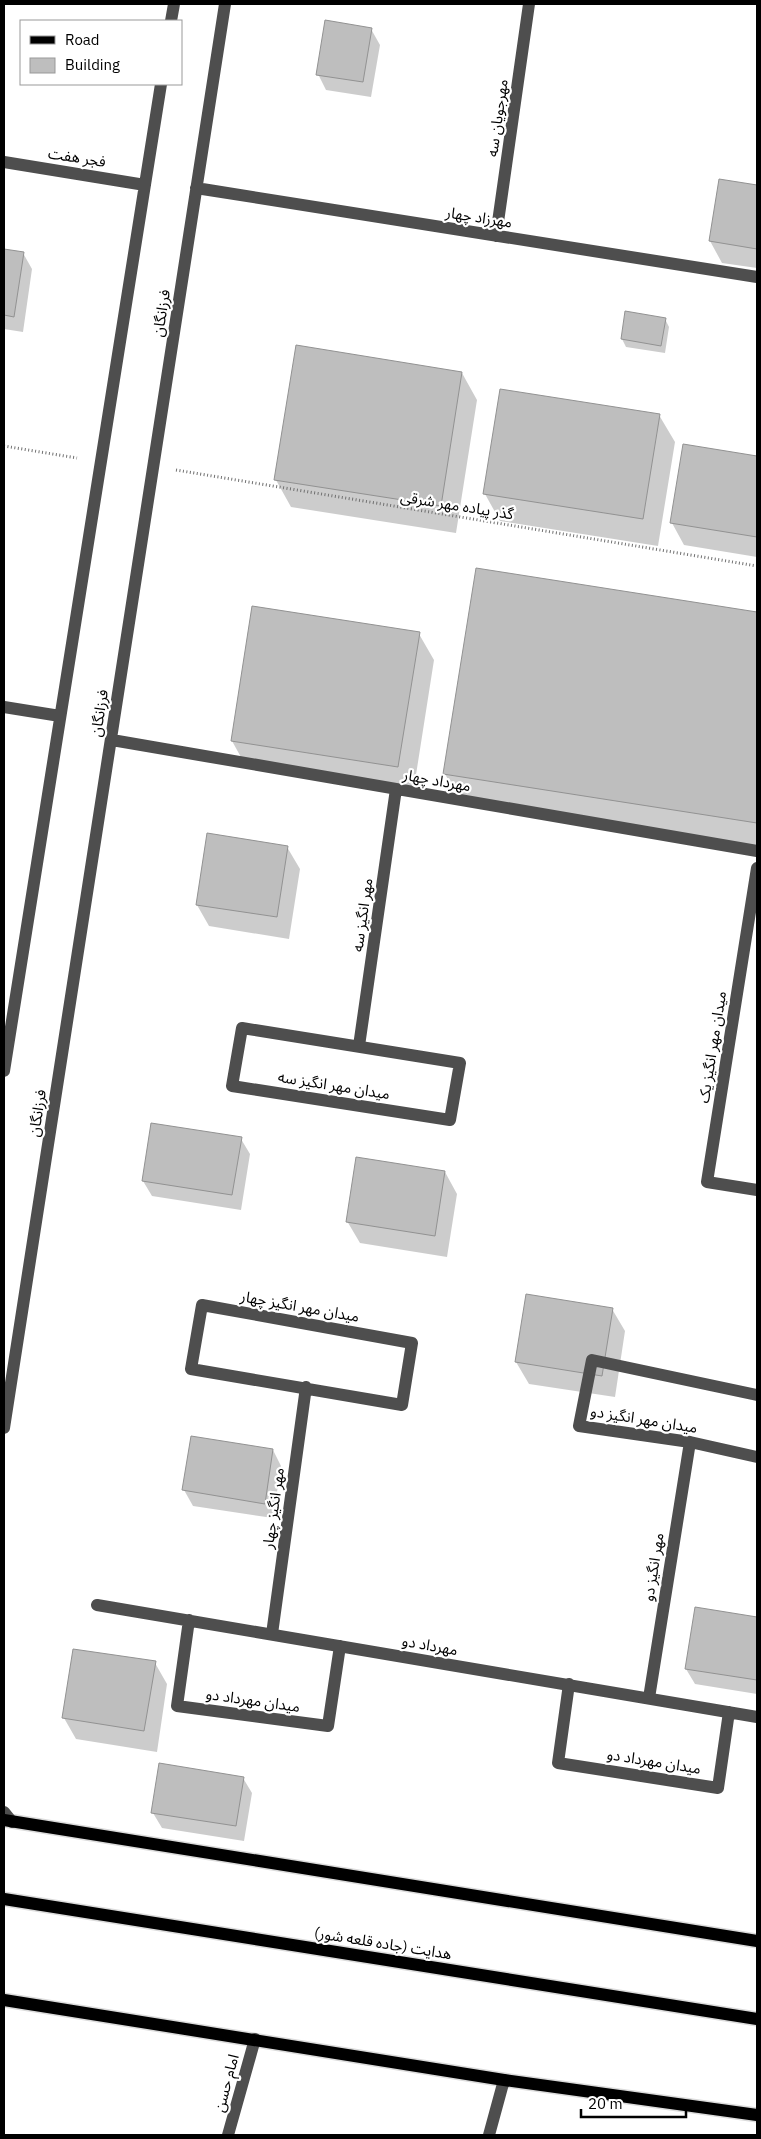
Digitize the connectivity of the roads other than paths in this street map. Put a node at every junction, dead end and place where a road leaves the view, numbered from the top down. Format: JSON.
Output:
{"nodes":[{"id":1,"x":174,"y":4,"type":"edge"},
{"id":2,"x":226,"y":4,"type":"edge"},
{"id":3,"x":529,"y":4,"type":"edge"},
{"id":4,"x":171,"y":20,"type":"edge"},
{"id":5,"x":161,"y":85,"type":"edge"},
{"id":6,"x":4,"y":162,"type":"edge"},
{"id":7,"x":145,"y":185,"type":"junction"},
{"id":8,"x":196,"y":188,"type":"junction"},
{"id":9,"x":496,"y":236,"type":"junction"},
{"id":10,"x":757,"y":277,"type":"edge"},
{"id":11,"x":4,"y":707,"type":"edge"},
{"id":12,"x":60,"y":716,"type":"junction"},
{"id":13,"x":112,"y":740,"type":"junction"},
{"id":14,"x":396,"y":789,"type":"junction"},
{"id":15,"x":757,"y":851,"type":"edge"},
{"id":16,"x":757,"y":868,"type":"edge"},
{"id":17,"x":359,"y":1046,"type":"junction"},
{"id":18,"x":4,"y":1071,"type":"edge"},
{"id":19,"x":757,"y":1190,"type":"edge"},
{"id":20,"x":306,"y":1387,"type":"junction"},
{"id":21,"x":757,"y":1394,"type":"edge"},
{"id":22,"x":4,"y":1428,"type":"edge"},
{"id":23,"x":690,"y":1442,"type":"junction"},
{"id":24,"x":757,"y":1457,"type":"edge"},
{"id":25,"x":97,"y":1605,"type":"dead end"},
{"id":26,"x":188,"y":1620,"type":"junction"},
{"id":27,"x":272,"y":1634,"type":"junction"},
{"id":28,"x":340,"y":1646,"type":"junction"},
{"id":29,"x":569,"y":1684,"type":"junction"},
{"id":30,"x":649,"y":1698,"type":"junction"},
{"id":31,"x":729,"y":1712,"type":"junction"},
{"id":32,"x":757,"y":1717,"type":"edge"},
{"id":33,"x":6,"y":1818,"type":"edge"},
{"id":34,"x":4,"y":1899,"type":"edge"},
{"id":35,"x":757,"y":1941,"type":"edge"},
{"id":36,"x":4,"y":2000,"type":"edge"},
{"id":37,"x":757,"y":2019,"type":"edge"},
{"id":38,"x":255,"y":2039,"type":"junction"},
{"id":39,"x":504,"y":2080,"type":"junction"},
{"id":40,"x":757,"y":2115,"type":"edge"},
{"id":41,"x":228,"y":2135,"type":"edge"},
{"id":42,"x":489,"y":2135,"type":"edge"}],
"edges":[{"from":1,"to":4,"type":"street"},
{"from":2,"to":8,"type":"street","name":"فرزانگان"},
{"from":3,"to":9,"type":"street","name":"مهرجویان سه"},
{"from":5,"to":7,"type":"street"},
{"from":6,"to":7,"type":"street","name":"فجر هفت"},
{"from":7,"to":12,"type":"street"},
{"from":8,"to":9,"type":"street","name":"مهرزاد چهار"},
{"from":8,"to":13,"type":"street","name":"فرزانگان"},
{"from":9,"to":10,"type":"street","name":"مهرزاد چهار"},
{"from":11,"to":12,"type":"street"},
{"from":12,"to":18,"type":"street"},
{"from":13,"to":14,"type":"street","name":"مهرداد چهار"},
{"from":13,"to":22,"type":"street","name":"فرزانگان"},
{"from":14,"to":15,"type":"street","name":"مهرداد چهار"},
{"from":14,"to":17,"type":"street","name":"مهر انگیز سه"},
{"from":16,"to":19,"type":"street","name":"میدان مهر انگیز یک"},
{"from":17,"to":17,"type":"street","name":"میدان مهر انگیز سه"},
{"from":20,"to":20,"type":"street","name":"میدان مهر انگیز چهار"},
{"from":20,"to":27,"type":"street","name":"مهر انگیز چهار"},
{"from":21,"to":23,"type":"street","name":"میدان مهر انگیز دو"},
{"from":23,"to":24,"type":"street","name":"میدان مهر انگیز دو"},
{"from":23,"to":30,"type":"street","name":"مهر انگیز دو"},
{"from":25,"to":26,"type":"street","name":"مهرداد دو"},
{"from":26,"to":27,"type":"street","name":"مهرداد دو"},
{"from":26,"to":28,"type":"street","name":"میدان مهرداد دو"},
{"from":27,"to":28,"type":"street","name":"مهرداد دو"},
{"from":28,"to":29,"type":"street","name":"مهرداد دو"},
{"from":29,"to":30,"type":"street","name":"مهرداد دو"},
{"from":29,"to":31,"type":"street","name":"میدان مهرداد دو"},
{"from":30,"to":31,"type":"street","name":"مهرداد دو"},
{"from":31,"to":32,"type":"street","name":"مهرداد دو"},
{"from":33,"to":35,"type":"main road"},
{"from":34,"to":37,"type":"main road","name":"هدایت (جاده قلعه شور)"},
{"from":36,"to":38,"type":"main road"},
{"from":38,"to":39,"type":"main road"},
{"from":38,"to":41,"type":"street","name":"امام حسن"},
{"from":39,"to":40,"type":"main road"},
{"from":39,"to":42,"type":"street"}]}
